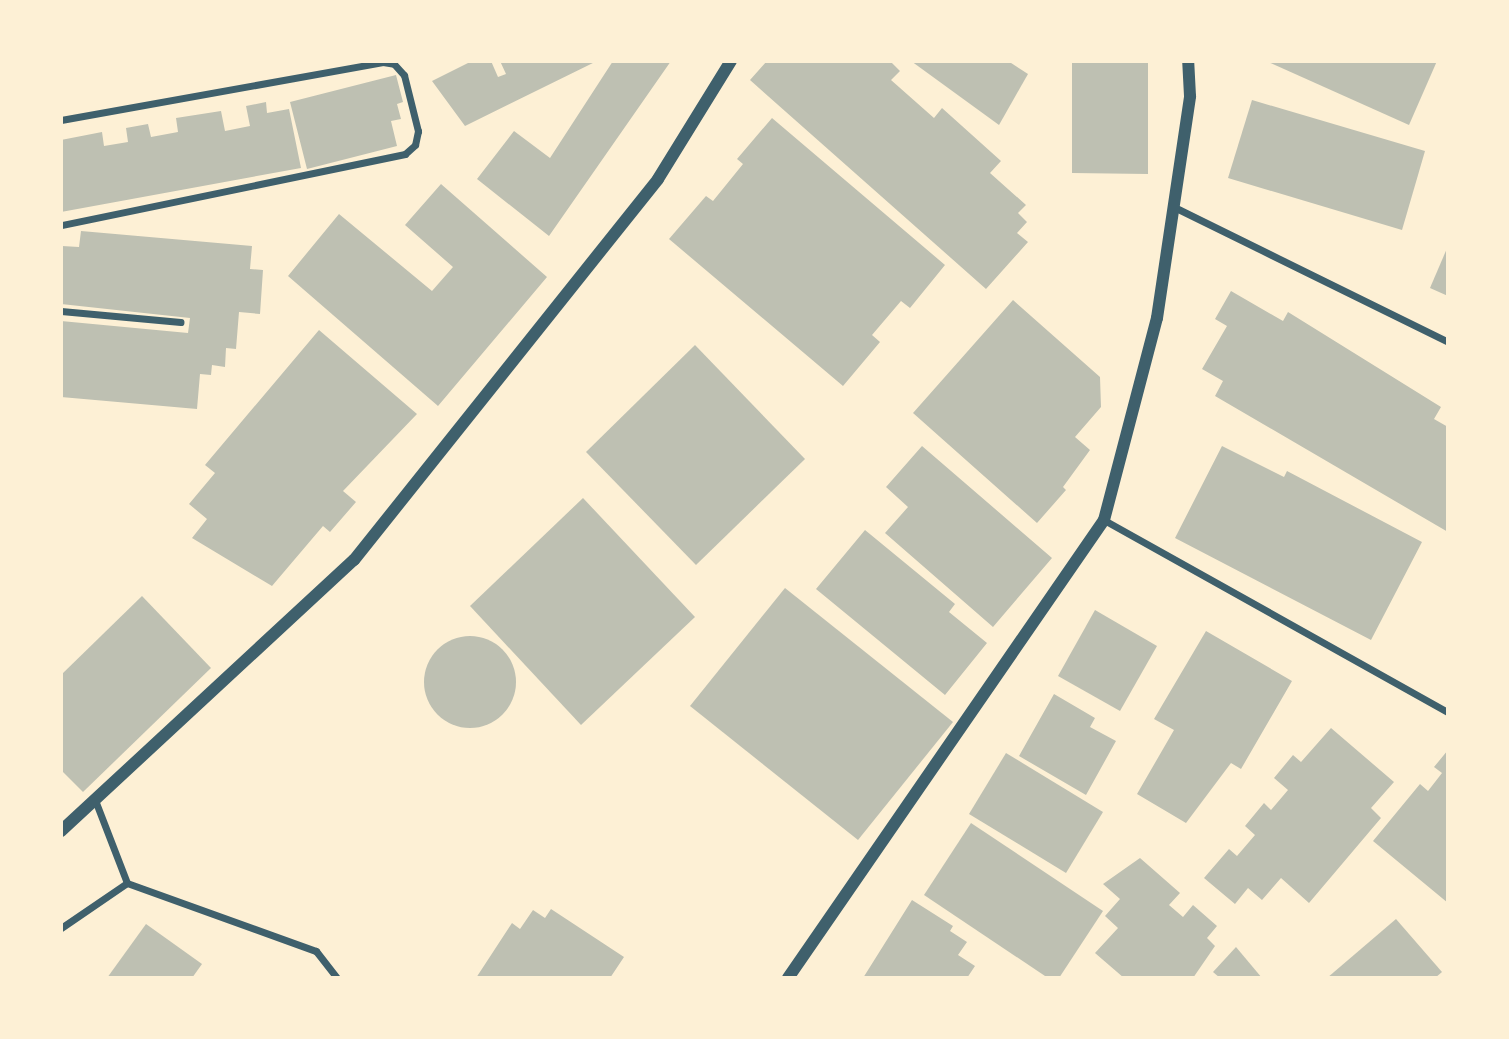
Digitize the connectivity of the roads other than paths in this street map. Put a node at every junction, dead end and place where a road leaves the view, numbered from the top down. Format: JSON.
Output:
{"nodes":[{"id":1,"x":731,"y":61,"type":"edge"},
{"id":2,"x":1188,"y":61,"type":"edge"},
{"id":3,"x":61,"y":120,"type":"edge"},
{"id":4,"x":1174,"y":207,"type":"junction"},
{"id":5,"x":61,"y":225,"type":"edge"},
{"id":6,"x":61,"y":311,"type":"edge"},
{"id":7,"x":180,"y":323,"type":"dead end"},
{"id":8,"x":1448,"y":342,"type":"edge"},
{"id":9,"x":1104,"y":520,"type":"junction"},
{"id":10,"x":1448,"y":712,"type":"edge"},
{"id":11,"x":95,"y":800,"type":"junction"},
{"id":12,"x":61,"y":831,"type":"edge"},
{"id":13,"x":127,"y":883,"type":"junction"},
{"id":14,"x":61,"y":928,"type":"edge"},
{"id":15,"x":337,"y":978,"type":"edge"},
{"id":16,"x":788,"y":978,"type":"edge"}],
"edges":[{"from":1,"to":11,"type":"street"},
{"from":2,"to":4,"type":"street"},
{"from":3,"to":5,"type":"street"},
{"from":4,"to":8,"type":"street"},
{"from":4,"to":9,"type":"street"},
{"from":6,"to":7,"type":"street"},
{"from":9,"to":10,"type":"street"},
{"from":9,"to":16,"type":"street"},
{"from":11,"to":12,"type":"street"},
{"from":11,"to":13,"type":"street"},
{"from":13,"to":14,"type":"street"},
{"from":13,"to":15,"type":"street"}]}
